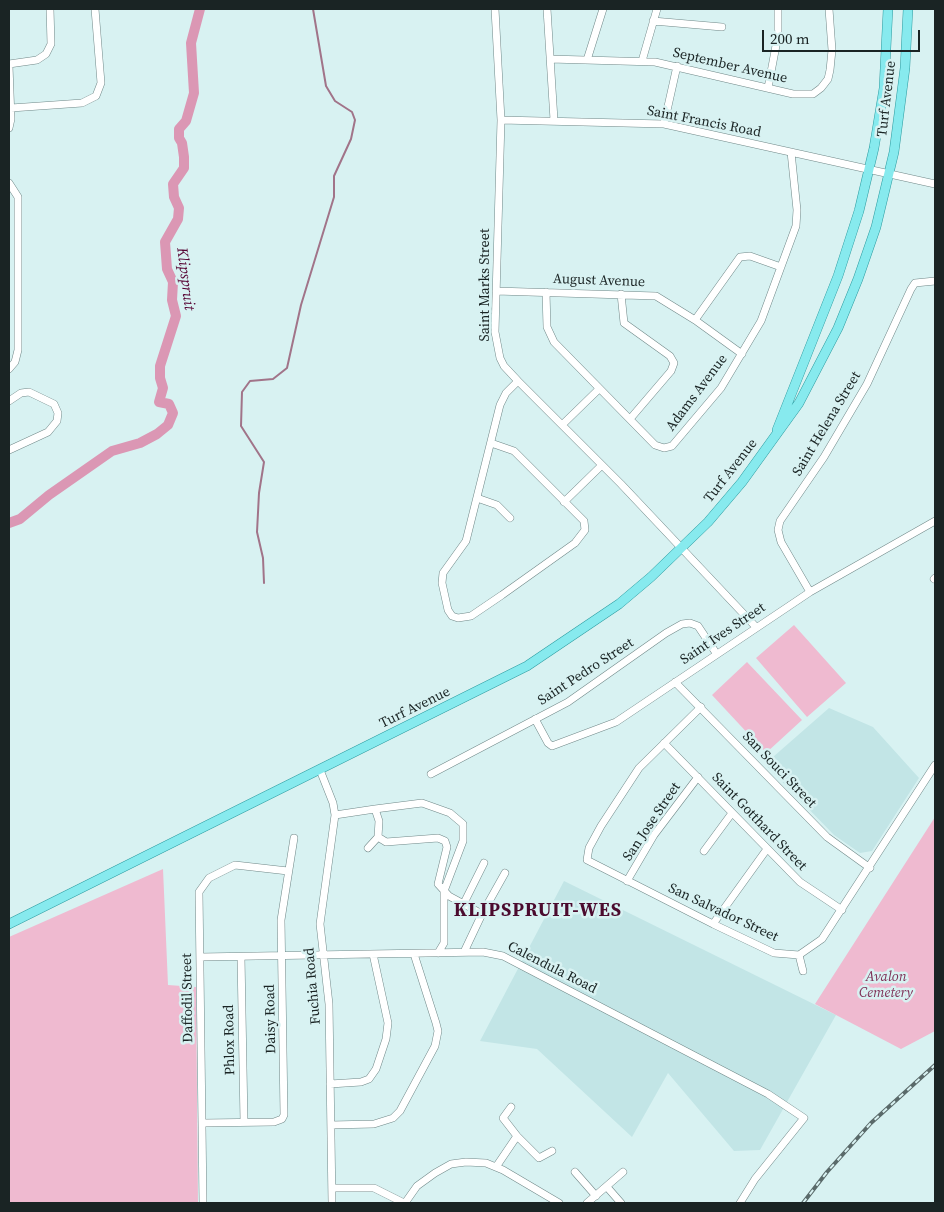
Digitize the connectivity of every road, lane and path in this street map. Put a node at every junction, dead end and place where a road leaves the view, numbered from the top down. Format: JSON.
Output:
{"nodes":[{"id":1,"x":50,"y":9,"type":"edge"},
{"id":2,"x":95,"y":9,"type":"edge"},
{"id":3,"x":495,"y":9,"type":"edge"},
{"id":4,"x":547,"y":9,"type":"edge"},
{"id":5,"x":603,"y":9,"type":"edge"},
{"id":6,"x":657,"y":9,"type":"edge"},
{"id":7,"x":778,"y":9,"type":"edge"},
{"id":8,"x":829,"y":9,"type":"edge"},
{"id":9,"x":888,"y":9,"type":"edge"},
{"id":10,"x":908,"y":9,"type":"edge"},
{"id":11,"x":653,"y":21,"type":"junction"},
{"id":12,"x":722,"y":27,"type":"dead end"},
{"id":13,"x":550,"y":59,"type":"junction"},
{"id":14,"x":587,"y":60,"type":"junction"},
{"id":15,"x":642,"y":61,"type":"junction"},
{"id":16,"x":9,"y":65,"type":"edge"},
{"id":17,"x":677,"y":66,"type":"junction"},
{"id":18,"x":768,"y":88,"type":"junction"},
{"id":19,"x":11,"y":108,"type":"junction"},
{"id":20,"x":501,"y":120,"type":"junction"},
{"id":21,"x":554,"y":120,"type":"junction"},
{"id":22,"x":664,"y":124,"type":"junction"},
{"id":23,"x":9,"y":128,"type":"edge"},
{"id":24,"x":791,"y":152,"type":"junction"},
{"id":25,"x":869,"y":170,"type":"junction"},
{"id":26,"x":890,"y":174,"type":"junction"},
{"id":27,"x":9,"y":183,"type":"edge"},
{"id":28,"x":935,"y":184,"type":"edge"},
{"id":29,"x":781,"y":267,"type":"junction"},
{"id":30,"x":935,"y":281,"type":"edge"},
{"id":31,"x":496,"y":291,"type":"junction"},
{"id":32,"x":546,"y":292,"type":"junction"},
{"id":33,"x":621,"y":294,"type":"junction"},
{"id":34,"x":695,"y":320,"type":"junction"},
{"id":35,"x":742,"y":354,"type":"junction"},
{"id":36,"x":9,"y":369,"type":"edge"},
{"id":37,"x":518,"y":381,"type":"junction"},
{"id":38,"x":599,"y":389,"type":"junction"},
{"id":39,"x":9,"y":402,"type":"edge"},
{"id":40,"x":630,"y":419,"type":"junction"},
{"id":41,"x":563,"y":424,"type":"junction"},
{"id":42,"x":775,"y":435,"type":"junction"},
{"id":43,"x":490,"y":443,"type":"junction"},
{"id":44,"x":9,"y":450,"type":"edge"},
{"id":45,"x":602,"y":465,"type":"junction"},
{"id":46,"x":477,"y":498,"type":"junction"},
{"id":47,"x":564,"y":502,"type":"junction"},
{"id":48,"x":510,"y":518,"type":"dead end"},
{"id":49,"x":935,"y":522,"type":"edge"},
{"id":50,"x":682,"y":547,"type":"junction"},
{"id":51,"x":810,"y":592,"type":"junction"},
{"id":52,"x":755,"y":626,"type":"junction"},
{"id":53,"x":716,"y":653,"type":"junction"},
{"id":54,"x":675,"y":682,"type":"junction"},
{"id":55,"x":701,"y":707,"type":"junction"},
{"id":56,"x":535,"y":720,"type":"junction"},
{"id":57,"x":664,"y":743,"type":"junction"},
{"id":58,"x":935,"y":765,"type":"edge"},
{"id":59,"x":320,"y":770,"type":"junction"},
{"id":60,"x":431,"y":774,"type":"dead end"},
{"id":61,"x":698,"y":777,"type":"junction"},
{"id":62,"x":375,"y":809,"type":"junction"},
{"id":63,"x":732,"y":813,"type":"junction"},
{"id":64,"x":335,"y":815,"type":"junction"},
{"id":65,"x":378,"y":837,"type":"junction"},
{"id":66,"x":294,"y":838,"type":"dead end"},
{"id":67,"x":368,"y":848,"type":"dead end"},
{"id":68,"x":767,"y":849,"type":"junction"},
{"id":69,"x":704,"y":851,"type":"dead end"},
{"id":70,"x":484,"y":863,"type":"dead end"},
{"id":71,"x":870,"y":868,"type":"junction"},
{"id":72,"x":288,"y":871,"type":"junction"},
{"id":73,"x":505,"y":873,"type":"dead end"},
{"id":74,"x":627,"y":881,"type":"junction"},
{"id":75,"x":444,"y":891,"type":"junction"},
{"id":76,"x":463,"y":905,"type":"junction"},
{"id":77,"x":842,"y":910,"type":"junction"},
{"id":78,"x":482,"y":914,"type":"junction"},
{"id":79,"x":9,"y":924,"type":"edge"},
{"id":80,"x":713,"y":924,"type":"junction"},
{"id":81,"x":464,"y":952,"type":"junction"},
{"id":82,"x":438,"y":953,"type":"junction"},
{"id":83,"x":323,"y":954,"type":"junction"},
{"id":84,"x":373,"y":954,"type":"junction"},
{"id":85,"x":414,"y":954,"type":"junction"},
{"id":86,"x":799,"y":955,"type":"junction"},
{"id":87,"x":241,"y":956,"type":"junction"},
{"id":88,"x":283,"y":956,"type":"junction"},
{"id":89,"x":200,"y":957,"type":"junction"},
{"id":90,"x":803,"y":971,"type":"dead end"},
{"id":91,"x":330,"y":1084,"type":"junction"},
{"id":92,"x":512,"y":1107,"type":"dead end"},
{"id":93,"x":202,"y":1122,"type":"junction"},
{"id":94,"x":244,"y":1122,"type":"junction"},
{"id":95,"x":331,"y":1125,"type":"junction"},
{"id":96,"x":517,"y":1136,"type":"junction"},
{"id":97,"x":552,"y":1151,"type":"dead end"},
{"id":98,"x":496,"y":1167,"type":"junction"},
{"id":99,"x":575,"y":1172,"type":"dead end"},
{"id":100,"x":623,"y":1172,"type":"dead end"},
{"id":101,"x":607,"y":1187,"type":"junction"},
{"id":102,"x":332,"y":1188,"type":"junction"},
{"id":103,"x":596,"y":1196,"type":"junction"},
{"id":104,"x":203,"y":1203,"type":"edge"},
{"id":105,"x":332,"y":1203,"type":"edge"},
{"id":106,"x":405,"y":1203,"type":"edge"},
{"id":107,"x":559,"y":1203,"type":"edge"},
{"id":108,"x":587,"y":1203,"type":"edge"},
{"id":109,"x":621,"y":1203,"type":"edge"},
{"id":110,"x":740,"y":1203,"type":"edge"}],
"edges":[{"from":1,"to":16,"type":"street"},
{"from":2,"to":19,"type":"street"},
{"from":3,"to":20,"type":"street","name":"Saint Marks Street"},
{"from":4,"to":13,"type":"street"},
{"from":5,"to":14,"type":"street"},
{"from":6,"to":11,"type":"street"},
{"from":7,"to":18,"type":"street"},
{"from":8,"to":18,"type":"street","name":"September Avenue"},
{"from":9,"to":25,"type":"main road","name":"Turf Avenue"},
{"from":10,"to":26,"type":"main road","name":"Turf Avenue"},
{"from":11,"to":12,"type":"street"},
{"from":11,"to":15,"type":"street"},
{"from":13,"to":14,"type":"street","name":"September Avenue"},
{"from":13,"to":21,"type":"street"},
{"from":14,"to":15,"type":"street","name":"September Avenue"},
{"from":15,"to":17,"type":"street","name":"September Avenue"},
{"from":16,"to":19,"type":"street"},
{"from":17,"to":18,"type":"street","name":"September Avenue"},
{"from":17,"to":22,"type":"street"},
{"from":19,"to":23,"type":"street"},
{"from":20,"to":21,"type":"street","name":"Saint Francis Road"},
{"from":20,"to":31,"type":"street","name":"Saint Marks Street"},
{"from":21,"to":22,"type":"street","name":"Saint Francis Road"},
{"from":22,"to":24,"type":"street","name":"Saint Francis Road"},
{"from":24,"to":25,"type":"street","name":"Saint Francis Road"},
{"from":24,"to":29,"type":"street","name":"Adams Avenue"},
{"from":25,"to":26,"type":"street","name":"Saint Francis Road"},
{"from":25,"to":42,"type":"main road","name":"Turf Avenue"},
{"from":26,"to":28,"type":"street"},
{"from":26,"to":42,"type":"main road","name":"Turf Avenue"},
{"from":27,"to":36,"type":"street"},
{"from":29,"to":34,"type":"street"},
{"from":29,"to":35,"type":"street","name":"Adams Avenue"},
{"from":30,"to":51,"type":"street","name":"Saint Helena Street"},
{"from":31,"to":32,"type":"street","name":"August Avenue"},
{"from":31,"to":37,"type":"street","name":"Saint Marks Street"},
{"from":32,"to":33,"type":"street","name":"August Avenue"},
{"from":32,"to":38,"type":"street","name":"Adams Avenue"},
{"from":33,"to":34,"type":"street","name":"August Avenue"},
{"from":33,"to":40,"type":"street"},
{"from":34,"to":35,"type":"street","name":"August Avenue"},
{"from":35,"to":40,"type":"street","name":"Adams Avenue"},
{"from":37,"to":41,"type":"street","name":"Saint Marks Street"},
{"from":37,"to":43,"type":"street"},
{"from":38,"to":40,"type":"street","name":"Adams Avenue"},
{"from":38,"to":41,"type":"street"},
{"from":39,"to":44,"type":"street"},
{"from":41,"to":45,"type":"street","name":"Saint Marks Street"},
{"from":42,"to":50,"type":"main road","name":"Turf Avenue"},
{"from":43,"to":46,"type":"street"},
{"from":43,"to":47,"type":"street"},
{"from":45,"to":47,"type":"street"},
{"from":45,"to":50,"type":"street","name":"Saint Marks Street"},
{"from":46,"to":47,"type":"street"},
{"from":46,"to":48,"type":"street"},
{"from":49,"to":51,"type":"street","name":"Saint Ives Street"},
{"from":50,"to":52,"type":"street","name":"Saint Marks Street"},
{"from":50,"to":59,"type":"main road","name":"Turf Avenue"},
{"from":51,"to":52,"type":"street","name":"Saint Ives Street"},
{"from":52,"to":53,"type":"street","name":"Saint Ives Street"},
{"from":53,"to":54,"type":"street","name":"Saint Ives Street"},
{"from":53,"to":56,"type":"street","name":"Saint Pedro Street"},
{"from":54,"to":55,"type":"street","name":"San Souci Street"},
{"from":54,"to":56,"type":"street","name":"Saint Ives Street"},
{"from":55,"to":57,"type":"street"},
{"from":55,"to":71,"type":"street","name":"San Souci Street"},
{"from":56,"to":60,"type":"street","name":"Saint Pedro Street"},
{"from":57,"to":61,"type":"street","name":"Saint Gotthard Street"},
{"from":57,"to":74,"type":"street","name":"San Salvador Street"},
{"from":58,"to":71,"type":"street"},
{"from":59,"to":64,"type":"street","name":"Fuchia Road"},
{"from":59,"to":79,"type":"main road","name":"Turf Avenue"},
{"from":61,"to":63,"type":"street","name":"Saint Gotthard Street"},
{"from":61,"to":74,"type":"street","name":"San Jose Street"},
{"from":62,"to":64,"type":"street"},
{"from":62,"to":65,"type":"street"},
{"from":62,"to":75,"type":"street"},
{"from":63,"to":68,"type":"street","name":"Saint Gotthard Street"},
{"from":63,"to":69,"type":"street"},
{"from":64,"to":83,"type":"street","name":"Fuchia Road"},
{"from":65,"to":67,"type":"street"},
{"from":65,"to":75,"type":"street"},
{"from":66,"to":72,"type":"street","name":"Daisy Road"},
{"from":68,"to":77,"type":"street","name":"Saint Gotthard Street"},
{"from":68,"to":80,"type":"street"},
{"from":70,"to":76,"type":"street"},
{"from":71,"to":77,"type":"street"},
{"from":72,"to":88,"type":"street","name":"Daisy Road"},
{"from":72,"to":89,"type":"street","name":"Daffodil Street"},
{"from":73,"to":78,"type":"street"},
{"from":74,"to":80,"type":"street","name":"San Salvador Street"},
{"from":75,"to":76,"type":"street"},
{"from":75,"to":82,"type":"street"},
{"from":76,"to":78,"type":"street"},
{"from":77,"to":86,"type":"street"},
{"from":78,"to":81,"type":"street"},
{"from":80,"to":86,"type":"street","name":"San Salvador Street"},
{"from":81,"to":82,"type":"street","name":"Calendula Road"},
{"from":81,"to":110,"type":"street","name":"Calendula Road"},
{"from":82,"to":85,"type":"street","name":"Calendula Road"},
{"from":83,"to":84,"type":"street","name":"Calendula Road"},
{"from":83,"to":88,"type":"street","name":"Calendula Road"},
{"from":83,"to":91,"type":"street","name":"Fuchia Road"},
{"from":84,"to":85,"type":"street","name":"Calendula Road"},
{"from":84,"to":91,"type":"street"},
{"from":85,"to":95,"type":"street"},
{"from":86,"to":90,"type":"street"},
{"from":87,"to":88,"type":"street","name":"Calendula Road"},
{"from":87,"to":89,"type":"street","name":"Calendula Road"},
{"from":87,"to":94,"type":"street","name":"Phlox Road"},
{"from":88,"to":94,"type":"street","name":"Daisy Road"},
{"from":89,"to":93,"type":"street","name":"Daffodil Street"},
{"from":91,"to":95,"type":"street","name":"Fuchia Road"},
{"from":92,"to":96,"type":"street"},
{"from":93,"to":94,"type":"street","name":"Daisy Road"},
{"from":93,"to":104,"type":"street","name":"Daffodil Street"},
{"from":95,"to":102,"type":"street","name":"Fuchia Road"},
{"from":96,"to":97,"type":"street"},
{"from":96,"to":98,"type":"street"},
{"from":98,"to":106,"type":"street"},
{"from":98,"to":107,"type":"street"},
{"from":99,"to":103,"type":"street"},
{"from":100,"to":101,"type":"street"},
{"from":101,"to":103,"type":"street"},
{"from":101,"to":109,"type":"street"},
{"from":102,"to":105,"type":"street","name":"Fuchia Road"},
{"from":102,"to":106,"type":"street"},
{"from":103,"to":108,"type":"street"}]}
